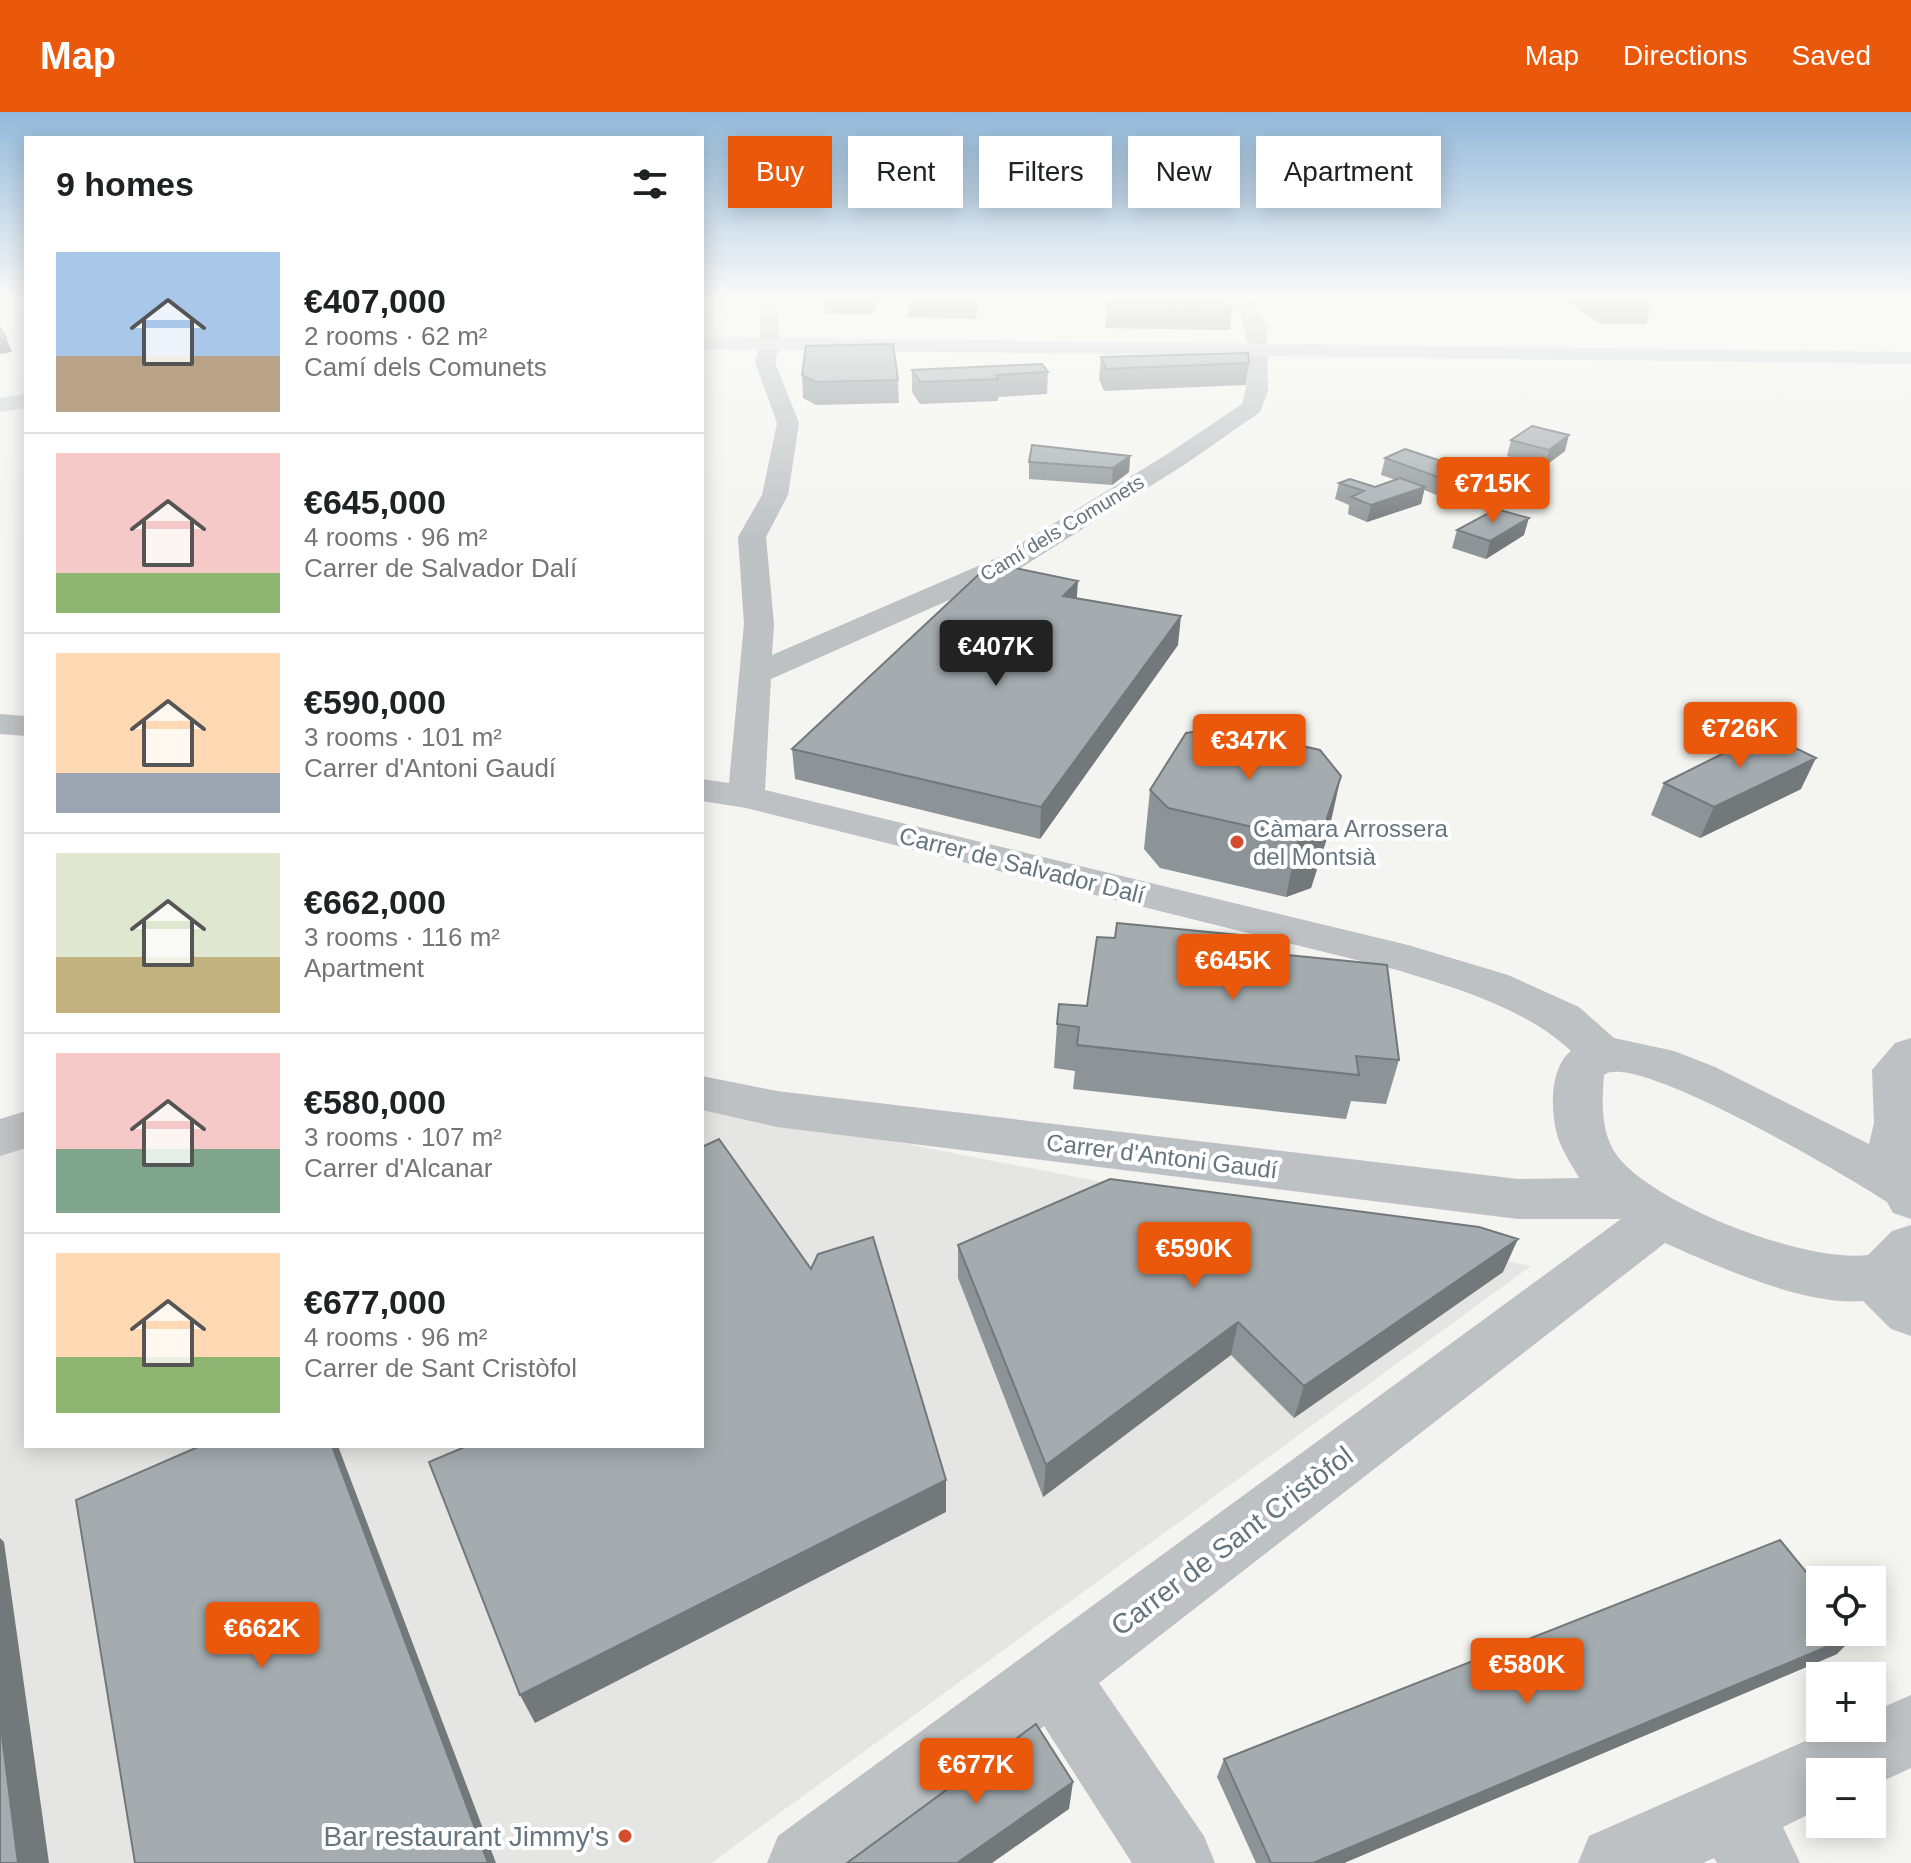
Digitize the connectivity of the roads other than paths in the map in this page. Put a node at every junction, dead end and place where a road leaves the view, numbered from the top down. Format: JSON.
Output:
{"nodes":[{"id":1,"x":772,"y":380,"type":"edge"},
{"id":2,"x":1257,"y":380,"type":"edge"},
{"id":3,"x":755,"y":674,"type":"junction"},
{"id":4,"x":0,"y":724,"type":"edge"},
{"id":5,"x":24,"y":726,"type":"edge"},
{"id":6,"x":704,"y":790,"type":"edge"},
{"id":7,"x":746,"y":797,"type":"junction"},
{"id":8,"x":1602,"y":1053,"type":"junction"},
{"id":9,"x":1911,"y":1054,"type":"edge"},
{"id":10,"x":704,"y":1093,"type":"edge"},
{"id":11,"x":24,"y":1130,"type":"edge"},
{"id":12,"x":0,"y":1138,"type":"edge"},
{"id":13,"x":1898,"y":1187,"type":"edge"},
{"id":14,"x":1642,"y":1208,"type":"junction"},
{"id":15,"x":1899,"y":1278,"type":"edge"},
{"id":16,"x":1053,"y":1677,"type":"junction"},
{"id":17,"x":1911,"y":1731,"type":"edge"},
{"id":18,"x":1745,"y":1838,"type":"edge"},
{"id":19,"x":805,"y":1863,"type":"edge"},
{"id":20,"x":1177,"y":1863,"type":"edge"},
{"id":21,"x":1616,"y":1863,"type":"edge"}],
"edges":[{"from":1,"to":3,"type":"street"},
{"from":2,"to":3,"type":"street","name":"Camí dels Comunets"},
{"from":3,"to":7,"type":"street"},
{"from":4,"to":5,"type":"street"},
{"from":6,"to":7,"type":"street","name":"Carrer de Salvador Dalí"},
{"from":7,"to":8,"type":"street","name":"Carrer de Salvador Dalí"},
{"from":8,"to":13,"type":"street"},
{"from":8,"to":14,"type":"street"},
{"from":9,"to":13,"type":"street"},
{"from":10,"to":14,"type":"street","name":"Carrer d'Antoni Gaudí"},
{"from":11,"to":12,"type":"street"},
{"from":14,"to":15,"type":"street"},
{"from":14,"to":16,"type":"street","name":"Carrer de Sant Cristòfol"},
{"from":16,"to":19,"type":"street","name":"Carrer de Sant Cristòfol"},
{"from":16,"to":20,"type":"street"},
{"from":17,"to":18,"type":"street"},
{"from":18,"to":21,"type":"street"}]}
